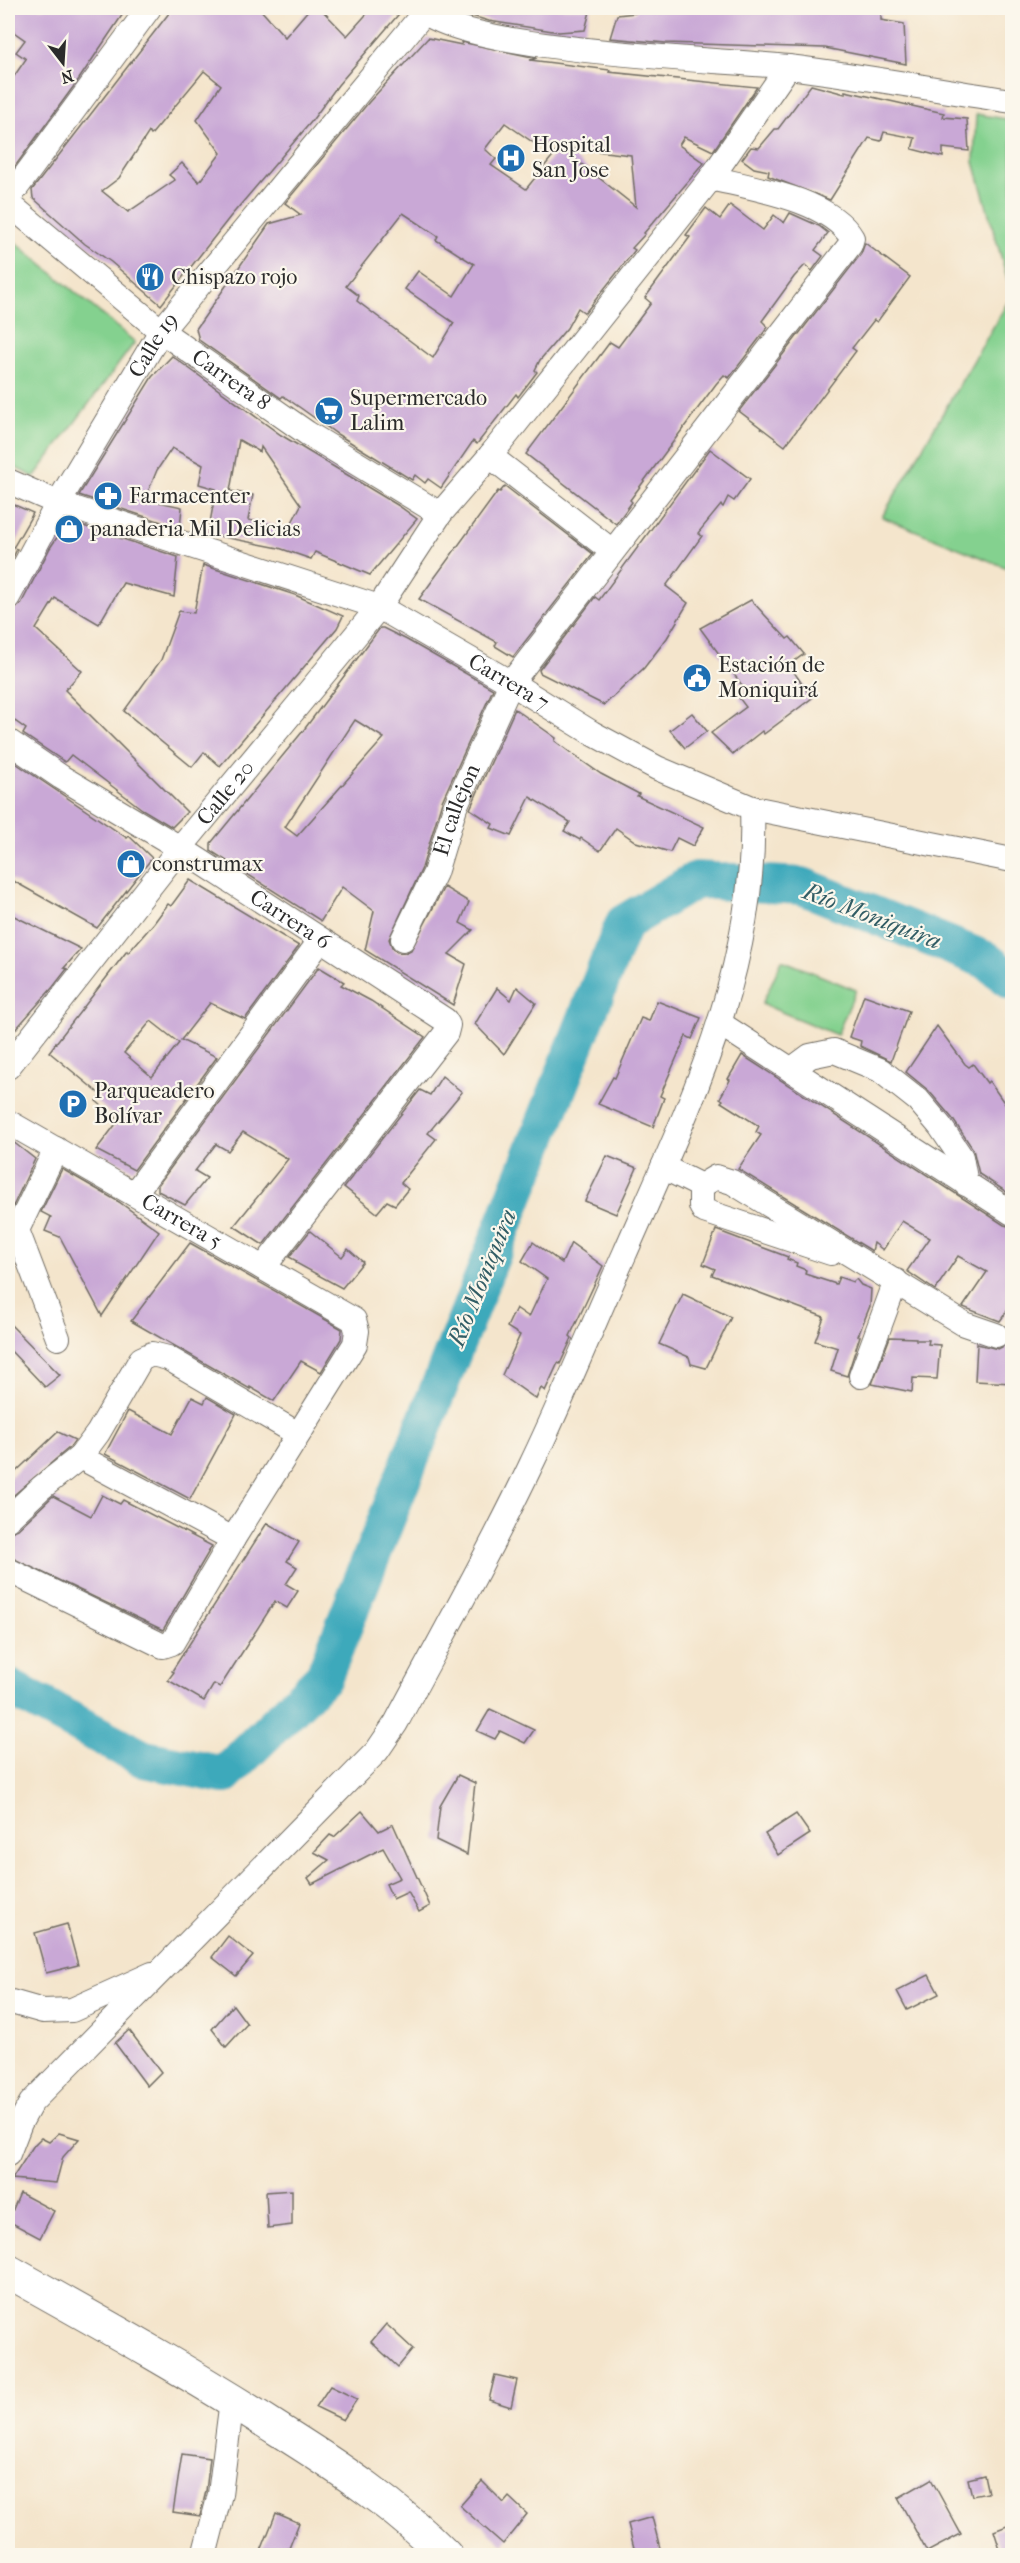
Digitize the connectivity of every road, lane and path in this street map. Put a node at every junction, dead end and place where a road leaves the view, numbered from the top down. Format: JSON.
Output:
{"nodes":[{"id":1,"x":149,"y":8,"type":"edge"},
{"id":2,"x":424,"y":9,"type":"edge"},
{"id":3,"x":788,"y":67,"type":"junction"},
{"id":4,"x":1012,"y":101,"type":"edge"},
{"id":5,"x":711,"y":178,"type":"junction"},
{"id":6,"x":8,"y":201,"type":"edge"},
{"id":7,"x":161,"y":331,"type":"junction"},
{"id":8,"x":490,"y":456,"type":"junction"},
{"id":9,"x":8,"y":481,"type":"edge"},
{"id":10,"x":58,"y":503,"type":"junction"},
{"id":11,"x":440,"y":514,"type":"junction"},
{"id":12,"x":612,"y":551,"type":"junction"},
{"id":13,"x":8,"y":597,"type":"edge"},
{"id":14,"x":379,"y":608,"type":"junction"},
{"id":15,"x":511,"y":683,"type":"junction"},
{"id":16,"x":8,"y":741,"type":"edge"},
{"id":17,"x":752,"y":808,"type":"junction"},
{"id":18,"x":180,"y":848,"type":"junction"},
{"id":19,"x":1012,"y":860,"type":"edge"},
{"id":20,"x":403,"y":939,"type":"dead end"},
{"id":21,"x":320,"y":941,"type":"junction"},
{"id":22,"x":719,"y":1023,"type":"junction"},
{"id":23,"x":8,"y":1067,"type":"edge"},
{"id":24,"x":791,"y":1070,"type":"junction"},
{"id":25,"x":8,"y":1122,"type":"edge"},
{"id":26,"x":56,"y":1149,"type":"junction"},
{"id":27,"x":663,"y":1167,"type":"junction"},
{"id":28,"x":966,"y":1184,"type":"junction"},
{"id":29,"x":701,"y":1186,"type":"junction"},
{"id":30,"x":134,"y":1194,"type":"junction"},
{"id":31,"x":1012,"y":1213,"type":"edge"},
{"id":32,"x":871,"y":1266,"type":"junction"},
{"id":33,"x":262,"y":1268,"type":"junction"},
{"id":34,"x":896,"y":1281,"type":"junction"},
{"id":35,"x":996,"y":1335,"type":"dead end"},
{"id":36,"x":58,"y":1338,"type":"dead end"},
{"id":37,"x":861,"y":1376,"type":"dead end"},
{"id":38,"x":298,"y":1434,"type":"junction"},
{"id":39,"x":80,"y":1457,"type":"junction"},
{"id":40,"x":8,"y":1519,"type":"edge"},
{"id":41,"x":233,"y":1539,"type":"junction"},
{"id":42,"x":8,"y":1570,"type":"edge"},
{"id":43,"x":162,"y":1970,"type":"junction"},
{"id":44,"x":8,"y":2001,"type":"edge"},
{"id":45,"x":8,"y":2154,"type":"edge"},
{"id":46,"x":8,"y":2271,"type":"edge"},
{"id":47,"x":232,"y":2400,"type":"junction"},
{"id":48,"x":204,"y":2556,"type":"edge"},
{"id":49,"x":446,"y":2556,"type":"edge"}],
"edges":[{"from":1,"to":6,"type":"street"},
{"from":2,"to":3,"type":"street"},
{"from":2,"to":7,"type":"street","name":"Calle 19"},
{"from":3,"to":4,"type":"street"},
{"from":3,"to":5,"type":"street","name":"Calle 20"},
{"from":5,"to":8,"type":"street","name":"Calle 20"},
{"from":5,"to":12,"type":"street","name":"El callejon"},
{"from":6,"to":7,"type":"street","name":"Carrera 8"},
{"from":7,"to":10,"type":"street","name":"Calle 19"},
{"from":7,"to":11,"type":"street","name":"Carrera 8"},
{"from":8,"to":11,"type":"street","name":"Calle 20"},
{"from":8,"to":12,"type":"street"},
{"from":9,"to":10,"type":"street","name":"Carrera 7"},
{"from":10,"to":13,"type":"street","name":"Calle 19"},
{"from":10,"to":14,"type":"street","name":"Carrera 7"},
{"from":11,"to":14,"type":"street","name":"Calle 20"},
{"from":12,"to":15,"type":"street","name":"El callejon"},
{"from":14,"to":15,"type":"street","name":"Carrera 7"},
{"from":14,"to":18,"type":"street","name":"Calle 20"},
{"from":15,"to":17,"type":"street","name":"Carrera 7"},
{"from":15,"to":20,"type":"street","name":"El callejon"},
{"from":16,"to":18,"type":"street","name":"Carrera 6"},
{"from":17,"to":19,"type":"street","name":"Carrera 7"},
{"from":17,"to":22,"type":"street"},
{"from":18,"to":21,"type":"street","name":"Carrera 6"},
{"from":18,"to":23,"type":"street","name":"Calle 20"},
{"from":21,"to":30,"type":"street"},
{"from":21,"to":33,"type":"street","name":"Carrera 6"},
{"from":22,"to":24,"type":"street"},
{"from":22,"to":27,"type":"street"},
{"from":24,"to":28,"type":"street"},
{"from":24,"to":28,"type":"street"},
{"from":25,"to":26,"type":"street","name":"Carrera 5"},
{"from":26,"to":30,"type":"street","name":"Carrera 5"},
{"from":26,"to":36,"type":"street"},
{"from":27,"to":29,"type":"street"},
{"from":27,"to":43,"type":"street"},
{"from":28,"to":31,"type":"street"},
{"from":29,"to":32,"type":"street"},
{"from":29,"to":32,"type":"street"},
{"from":30,"to":33,"type":"street","name":"Carrera 5"},
{"from":32,"to":34,"type":"street"},
{"from":33,"to":38,"type":"street","name":"Carrera 5"},
{"from":34,"to":35,"type":"street"},
{"from":34,"to":37,"type":"street"},
{"from":38,"to":39,"type":"street"},
{"from":38,"to":41,"type":"street"},
{"from":39,"to":40,"type":"street"},
{"from":39,"to":41,"type":"street"},
{"from":41,"to":42,"type":"street"},
{"from":43,"to":44,"type":"street"},
{"from":43,"to":45,"type":"street"},
{"from":46,"to":47,"type":"main road"},
{"from":47,"to":48,"type":"street"},
{"from":47,"to":49,"type":"main road"}]}
